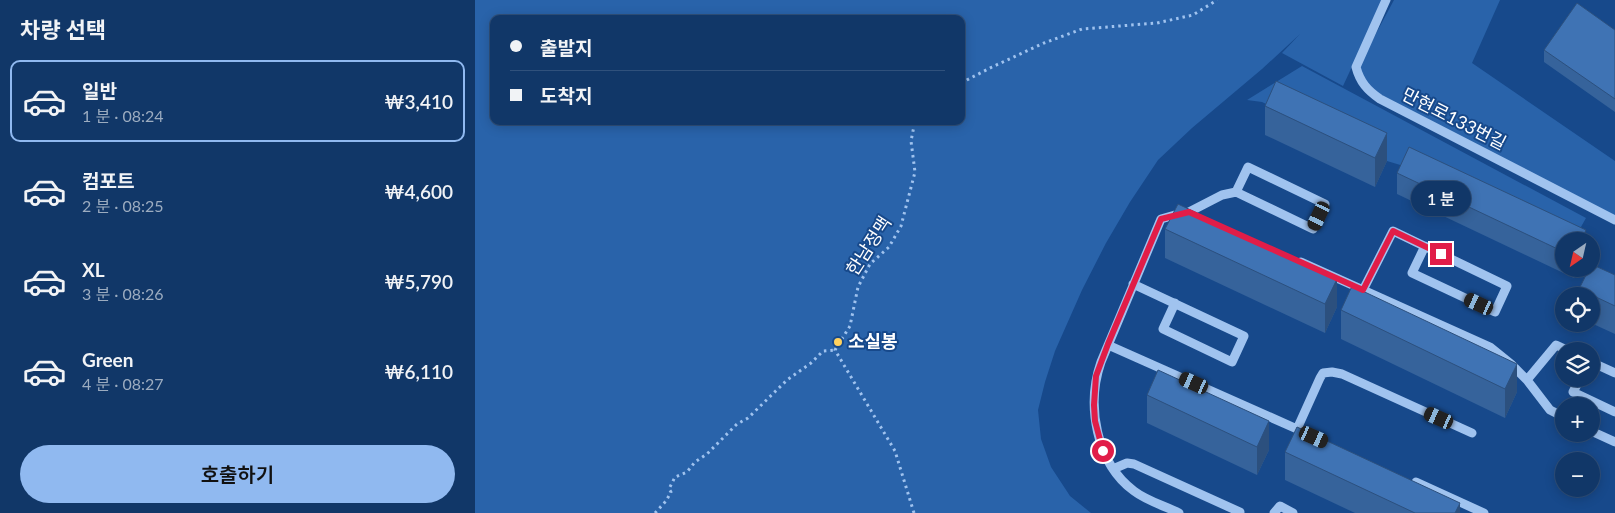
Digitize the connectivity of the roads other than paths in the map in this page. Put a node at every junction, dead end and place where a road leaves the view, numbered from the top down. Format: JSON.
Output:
{"nodes":[{"id":1,"x":1386,"y":0,"type":"edge"},
{"id":2,"x":1236,"y":192,"type":"junction"},
{"id":3,"x":1615,"y":220,"type":"edge"},
{"id":4,"x":1425,"y":246,"type":"junction"},
{"id":5,"x":1294,"y":259,"type":"edge"},
{"id":6,"x":1133,"y":284,"type":"junction"},
{"id":7,"x":1363,"y":290,"type":"junction"},
{"id":8,"x":1175,"y":304,"type":"junction"},
{"id":9,"x":1108,"y":344,"type":"junction"},
{"id":10,"x":1555,"y":346,"type":"edge"},
{"id":11,"x":1600,"y":366,"type":"edge"},
{"id":12,"x":1615,"y":373,"type":"edge"},
{"id":13,"x":1527,"y":380,"type":"junction"},
{"id":14,"x":1576,"y":387,"type":"edge"},
{"id":15,"x":1555,"y":412,"type":"edge"},
{"id":16,"x":1615,"y":412,"type":"edge"},
{"id":17,"x":1297,"y":429,"type":"junction"},
{"id":18,"x":1472,"y":433,"type":"dead end"},
{"id":19,"x":1600,"y":435,"type":"edge"},
{"id":20,"x":1314,"y":437,"type":"edge"},
{"id":21,"x":1615,"y":442,"type":"edge"},
{"id":22,"x":1113,"y":469,"type":"junction"},
{"id":23,"x":1404,"y":477,"type":"edge"},
{"id":24,"x":1240,"y":512,"type":"edge"},
{"id":25,"x":1179,"y":513,"type":"edge"},
{"id":26,"x":1275,"y":513,"type":"edge"},
{"id":27,"x":1293,"y":513,"type":"edge"},
{"id":28,"x":1484,"y":513,"type":"edge"}],
"edges":[{"from":1,"to":3,"type":"lane","name":"만현로133번길"},
{"from":2,"to":2,"type":"lane"},
{"from":2,"to":6,"type":"lane"},
{"from":4,"to":4,"type":"lane"},
{"from":4,"to":7,"type":"lane"},
{"from":5,"to":7,"type":"lane"},
{"from":6,"to":8,"type":"lane"},
{"from":6,"to":9,"type":"lane"},
{"from":7,"to":13,"type":"lane"},
{"from":8,"to":8,"type":"lane"},
{"from":9,"to":17,"type":"lane"},
{"from":9,"to":22,"type":"lane"},
{"from":10,"to":13,"type":"lane"},
{"from":11,"to":12,"type":"lane"},
{"from":13,"to":15,"type":"lane"},
{"from":14,"to":16,"type":"lane"},
{"from":17,"to":18,"type":"lane"},
{"from":17,"to":20,"type":"lane"},
{"from":19,"to":21,"type":"lane"},
{"from":22,"to":24,"type":"lane"},
{"from":22,"to":25,"type":"lane"},
{"from":23,"to":28,"type":"lane"},
{"from":26,"to":27,"type":"lane"}]}
